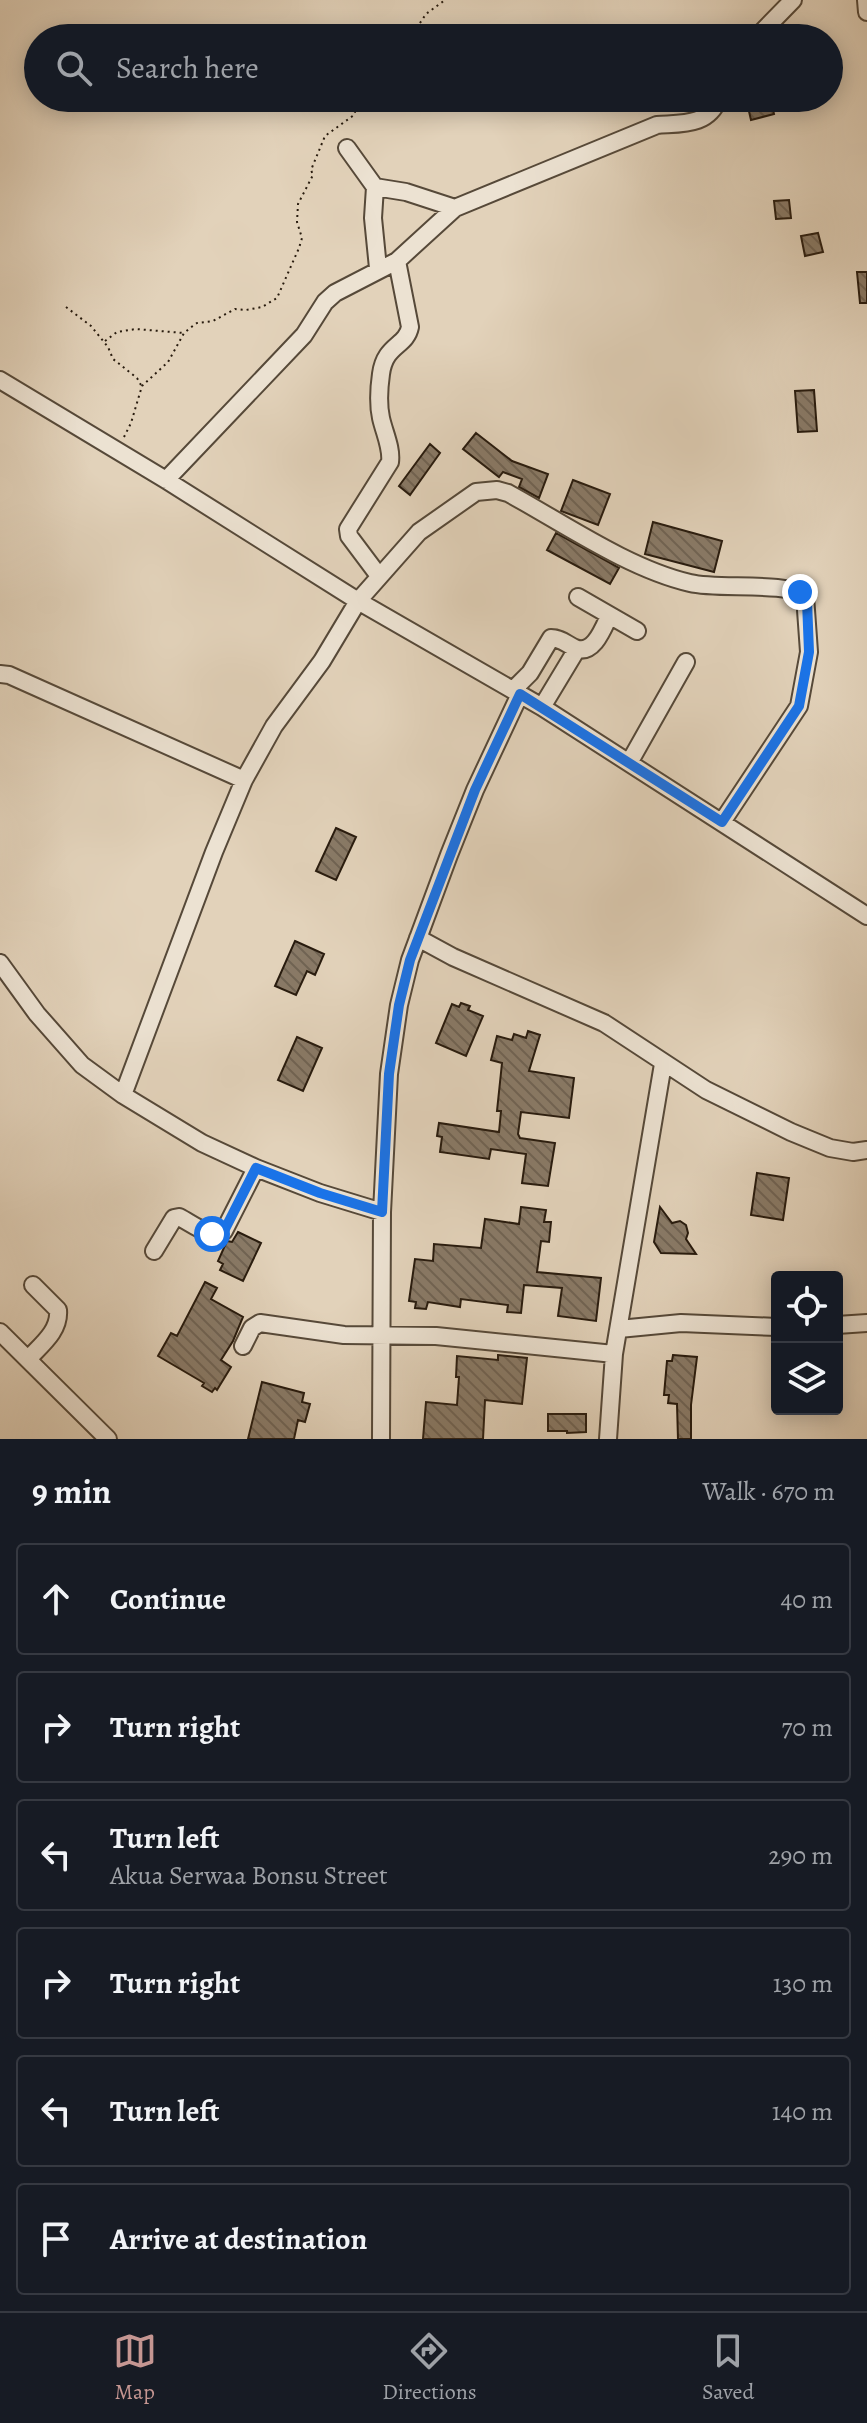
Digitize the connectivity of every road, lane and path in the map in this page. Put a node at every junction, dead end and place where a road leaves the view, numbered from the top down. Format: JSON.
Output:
{"nodes":[{"id":1,"x":445,"y":0,"type":"edge"},
{"id":2,"x":793,"y":0,"type":"edge"},
{"id":3,"x":866,"y":0,"type":"edge"},
{"id":4,"x":867,"y":12,"type":"edge"},
{"id":5,"x":419,"y":24,"type":"edge"},
{"id":6,"x":770,"y":24,"type":"edge"},
{"id":7,"x":355,"y":112,"type":"edge"},
{"id":8,"x":711,"y":112,"type":"edge"},
{"id":9,"x":347,"y":148,"type":"dead end"},
{"id":10,"x":375,"y":187,"type":"junction"},
{"id":11,"x":455,"y":208,"type":"junction"},
{"id":12,"x":397,"y":261,"type":"junction"},
{"id":13,"x":378,"y":268,"type":"junction"},
{"id":14,"x":66,"y":307,"type":"dead end"},
{"id":15,"x":184,"y":333,"type":"junction"},
{"id":16,"x":104,"y":342,"type":"junction"},
{"id":17,"x":0,"y":380,"type":"edge"},
{"id":18,"x":142,"y":386,"type":"junction"},
{"id":19,"x":116,"y":452,"type":"junction"},
{"id":20,"x":166,"y":480,"type":"junction"},
{"id":21,"x":379,"y":576,"type":"junction"},
{"id":22,"x":578,"y":597,"type":"dead end"},
{"id":23,"x":358,"y":601,"type":"junction"},
{"id":24,"x":609,"y":616,"type":"junction"},
{"id":25,"x":637,"y":631,"type":"dead end"},
{"id":26,"x":577,"y":649,"type":"junction"},
{"id":27,"x":538,"y":658,"type":"junction"},
{"id":28,"x":686,"y":662,"type":"dead end"},
{"id":29,"x":563,"y":672,"type":"junction"},
{"id":30,"x":0,"y":674,"type":"edge"},
{"id":31,"x":516,"y":692,"type":"junction"},
{"id":32,"x":542,"y":707,"type":"junction"},
{"id":33,"x":629,"y":763,"type":"junction"},
{"id":34,"x":244,"y":780,"type":"junction"},
{"id":35,"x":722,"y":822,"type":"junction"},
{"id":36,"x":867,"y":916,"type":"edge"},
{"id":37,"x":418,"y":938,"type":"junction"},
{"id":38,"x":0,"y":963,"type":"edge"},
{"id":39,"x":663,"y":1064,"type":"junction"},
{"id":40,"x":123,"y":1095,"type":"junction"},
{"id":41,"x":867,"y":1150,"type":"edge"},
{"id":42,"x":256,"y":1168,"type":"junction"},
{"id":43,"x":382,"y":1212,"type":"junction"},
{"id":44,"x":154,"y":1251,"type":"dead end"},
{"id":45,"x":33,"y":1285,"type":"dead end"},
{"id":46,"x":867,"y":1323,"type":"edge"},
{"id":47,"x":843,"y":1325,"type":"edge"},
{"id":48,"x":771,"y":1327,"type":"edge"},
{"id":49,"x":619,"y":1329,"type":"junction"},
{"id":50,"x":0,"y":1332,"type":"edge"},
{"id":51,"x":382,"y":1334,"type":"junction"},
{"id":52,"x":243,"y":1346,"type":"dead end"},
{"id":53,"x":614,"y":1354,"type":"junction"},
{"id":54,"x":28,"y":1359,"type":"junction"},
{"id":55,"x":108,"y":1439,"type":"edge"},
{"id":56,"x":381,"y":1439,"type":"edge"},
{"id":57,"x":608,"y":1439,"type":"edge"}],
"edges":[{"from":1,"to":5,"type":"path"},
{"from":2,"to":6,"type":"street"},
{"from":3,"to":4,"type":"street"},
{"from":7,"to":15,"type":"path"},
{"from":8,"to":11,"type":"street"},
{"from":9,"to":10,"type":"street"},
{"from":10,"to":11,"type":"street"},
{"from":10,"to":13,"type":"street"},
{"from":11,"to":12,"type":"street"},
{"from":12,"to":13,"type":"street"},
{"from":12,"to":21,"type":"street"},
{"from":13,"to":20,"type":"street"},
{"from":14,"to":16,"type":"path"},
{"from":15,"to":16,"type":"path"},
{"from":15,"to":18,"type":"path"},
{"from":16,"to":18,"type":"path"},
{"from":17,"to":19,"type":"street"},
{"from":18,"to":19,"type":"path"},
{"from":19,"to":20,"type":"street"},
{"from":20,"to":23,"type":"street"},
{"from":21,"to":23,"type":"street"},
{"from":21,"to":35,"type":"street"},
{"from":22,"to":24,"type":"street"},
{"from":23,"to":31,"type":"street"},
{"from":23,"to":34,"type":"street"},
{"from":24,"to":25,"type":"street"},
{"from":24,"to":26,"type":"street"},
{"from":26,"to":27,"type":"street"},
{"from":26,"to":29,"type":"street"},
{"from":27,"to":29,"type":"street"},
{"from":27,"to":31,"type":"street"},
{"from":28,"to":33,"type":"street"},
{"from":29,"to":32,"type":"street"},
{"from":30,"to":34,"type":"street"},
{"from":31,"to":32,"type":"street"},
{"from":31,"to":37,"type":"street"},
{"from":32,"to":33,"type":"street"},
{"from":33,"to":35,"type":"street"},
{"from":34,"to":40,"type":"street"},
{"from":35,"to":36,"type":"street"},
{"from":37,"to":39,"type":"street"},
{"from":37,"to":43,"type":"street"},
{"from":38,"to":40,"type":"street"},
{"from":39,"to":41,"type":"street"},
{"from":39,"to":49,"type":"street"},
{"from":40,"to":42,"type":"street"},
{"from":42,"to":43,"type":"street"},
{"from":42,"to":44,"type":"street"},
{"from":43,"to":51,"type":"street"},
{"from":45,"to":54,"type":"street"},
{"from":46,"to":47,"type":"street"},
{"from":48,"to":49,"type":"street"},
{"from":49,"to":53,"type":"street"},
{"from":50,"to":54,"type":"street"},
{"from":51,"to":52,"type":"street"},
{"from":51,"to":53,"type":"street"},
{"from":51,"to":56,"type":"street"},
{"from":53,"to":57,"type":"street"},
{"from":54,"to":55,"type":"street"}]}
